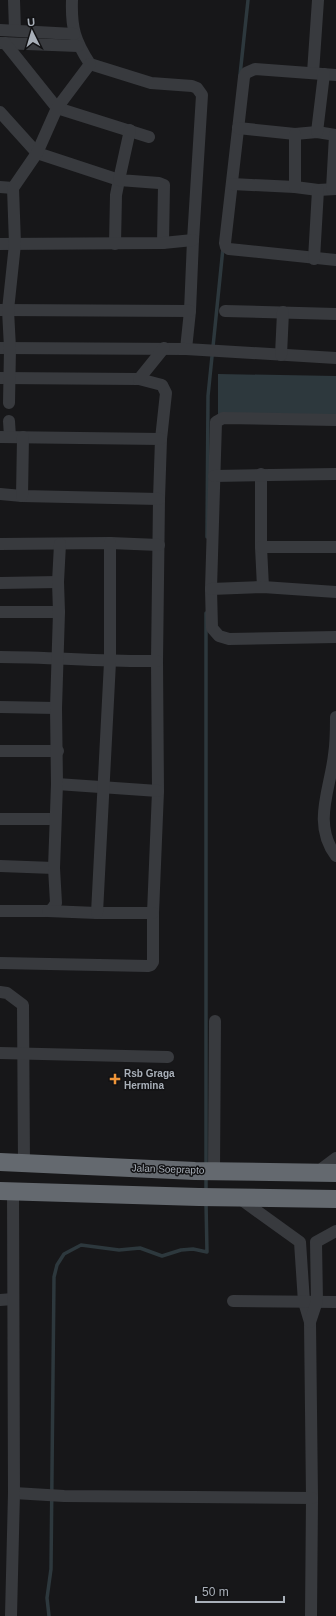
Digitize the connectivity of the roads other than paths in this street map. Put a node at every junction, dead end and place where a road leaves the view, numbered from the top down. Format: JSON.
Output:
{"nodes":[{"id":1,"x":14,"y":0,"type":"edge"},
{"id":2,"x":72,"y":0,"type":"edge"},
{"id":3,"x":318,"y":0,"type":"edge"},
{"id":4,"x":0,"y":30,"type":"edge"},
{"id":5,"x":15,"y":30,"type":"junction"},
{"id":6,"x":74,"y":34,"type":"junction"},
{"id":7,"x":3,"y":43,"type":"edge"},
{"id":8,"x":78,"y":46,"type":"junction"},
{"id":9,"x":90,"y":64,"type":"junction"},
{"id":10,"x":324,"y":74,"type":"edge"},
{"id":11,"x":57,"y":108,"type":"junction"},
{"id":12,"x":0,"y":112,"type":"edge"},
{"id":13,"x":238,"y":128,"type":"junction"},
{"id":14,"x":130,"y":130,"type":"junction"},
{"id":15,"x":318,"y":132,"type":"junction"},
{"id":16,"x":295,"y":134,"type":"junction"},
{"id":17,"x":336,"y":135,"type":"edge"},
{"id":18,"x":149,"y":137,"type":"dead end"},
{"id":19,"x":37,"y":153,"type":"junction"},
{"id":20,"x":119,"y":180,"type":"junction"},
{"id":21,"x":232,"y":184,"type":"junction"},
{"id":22,"x":5,"y":185,"type":"edge"},
{"id":23,"x":295,"y":187,"type":"junction"},
{"id":24,"x":334,"y":189,"type":"edge"},
{"id":25,"x":318,"y":190,"type":"junction"},
{"id":26,"x":193,"y":240,"type":"junction"},
{"id":27,"x":0,"y":244,"type":"edge"},
{"id":28,"x":15,"y":244,"type":"junction"},
{"id":29,"x":115,"y":244,"type":"junction"},
{"id":30,"x":163,"y":244,"type":"junction"},
{"id":31,"x":314,"y":258,"type":"junction"},
{"id":32,"x":336,"y":260,"type":"edge"},
{"id":33,"x":4,"y":310,"type":"edge"},
{"id":34,"x":190,"y":311,"type":"junction"},
{"id":35,"x":225,"y":311,"type":"dead end"},
{"id":36,"x":283,"y":312,"type":"junction"},
{"id":37,"x":336,"y":314,"type":"edge"},
{"id":38,"x":5,"y":348,"type":"edge"},
{"id":39,"x":164,"y":348,"type":"junction"},
{"id":40,"x":186,"y":349,"type":"junction"},
{"id":41,"x":281,"y":355,"type":"junction"},
{"id":42,"x":336,"y":358,"type":"edge"},
{"id":43,"x":5,"y":378,"type":"edge"},
{"id":44,"x":140,"y":379,"type":"junction"},
{"id":45,"x":10,"y":403,"type":"dead end"},
{"id":46,"x":336,"y":420,"type":"edge"},
{"id":47,"x":10,"y":421,"type":"dead end"},
{"id":48,"x":5,"y":437,"type":"edge"},
{"id":49,"x":23,"y":437,"type":"junction"},
{"id":50,"x":161,"y":439,"type":"junction"},
{"id":51,"x":261,"y":474,"type":"junction"},
{"id":52,"x":336,"y":474,"type":"edge"},
{"id":53,"x":214,"y":476,"type":"junction"},
{"id":54,"x":0,"y":494,"type":"edge"},
{"id":55,"x":22,"y":496,"type":"junction"},
{"id":56,"x":159,"y":499,"type":"junction"},
{"id":57,"x":110,"y":543,"type":"junction"},
{"id":58,"x":0,"y":544,"type":"edge"},
{"id":59,"x":60,"y":544,"type":"junction"},
{"id":60,"x":159,"y":545,"type":"junction"},
{"id":61,"x":261,"y":547,"type":"junction"},
{"id":62,"x":336,"y":547,"type":"edge"},
{"id":63,"x":58,"y":582,"type":"junction"},
{"id":64,"x":0,"y":583,"type":"edge"},
{"id":65,"x":263,"y":587,"type":"junction"},
{"id":66,"x":211,"y":589,"type":"junction"},
{"id":67,"x":336,"y":592,"type":"edge"},
{"id":68,"x":0,"y":612,"type":"edge"},
{"id":69,"x":59,"y":612,"type":"junction"},
{"id":70,"x":336,"y":637,"type":"edge"},
{"id":71,"x":0,"y":657,"type":"edge"},
{"id":72,"x":58,"y":657,"type":"junction"},
{"id":73,"x":156,"y":661,"type":"junction"},
{"id":74,"x":110,"y":662,"type":"junction"},
{"id":75,"x":0,"y":707,"type":"edge"},
{"id":76,"x":56,"y":708,"type":"junction"},
{"id":77,"x":336,"y":717,"type":"edge"},
{"id":78,"x":0,"y":751,"type":"edge"},
{"id":79,"x":58,"y":751,"type":"junction"},
{"id":80,"x":57,"y":784,"type":"junction"},
{"id":81,"x":102,"y":788,"type":"junction"},
{"id":82,"x":158,"y":791,"type":"junction"},
{"id":83,"x":0,"y":819,"type":"edge"},
{"id":84,"x":55,"y":819,"type":"junction"},
{"id":85,"x":336,"y":856,"type":"edge"},
{"id":86,"x":0,"y":866,"type":"edge"},
{"id":87,"x":54,"y":868,"type":"junction"},
{"id":88,"x":0,"y":911,"type":"edge"},
{"id":89,"x":48,"y":911,"type":"junction"},
{"id":90,"x":97,"y":913,"type":"junction"},
{"id":91,"x":153,"y":913,"type":"junction"},
{"id":92,"x":0,"y":963,"type":"edge"},
{"id":93,"x":0,"y":992,"type":"edge"},
{"id":94,"x":215,"y":1021,"type":"dead end"},
{"id":95,"x":0,"y":1052,"type":"edge"},
{"id":96,"x":23,"y":1053,"type":"junction"},
{"id":97,"x":168,"y":1057,"type":"dead end"},
{"id":98,"x":336,"y":1158,"type":"edge"},
{"id":99,"x":0,"y":1162,"type":"edge"},
{"id":100,"x":24,"y":1163,"type":"junction"},
{"id":101,"x":207,"y":1171,"type":"junction"},
{"id":102,"x":315,"y":1173,"type":"junction"},
{"id":103,"x":336,"y":1174,"type":"edge"},
{"id":104,"x":7,"y":1191,"type":"edge"},
{"id":105,"x":239,"y":1198,"type":"junction"},
{"id":106,"x":336,"y":1199,"type":"edge"},
{"id":107,"x":336,"y":1231,"type":"edge"},
{"id":108,"x":300,"y":1242,"type":"junction"},
{"id":109,"x":316,"y":1242,"type":"junction"},
{"id":110,"x":13,"y":1299,"type":"junction"},
{"id":111,"x":0,"y":1300,"type":"edge"},
{"id":112,"x":233,"y":1301,"type":"dead end"},
{"id":113,"x":317,"y":1301,"type":"junction"},
{"id":114,"x":304,"y":1302,"type":"junction"},
{"id":115,"x":336,"y":1302,"type":"edge"},
{"id":116,"x":310,"y":1322,"type":"junction"},
{"id":117,"x":14,"y":1494,"type":"junction"},
{"id":118,"x":312,"y":1498,"type":"junction"},
{"id":119,"x":10,"y":1616,"type":"edge"},
{"id":120,"x":311,"y":1616,"type":"edge"}],
"edges":[{"from":1,"to":5,"type":"street"},
{"from":2,"to":6,"type":"street"},
{"from":3,"to":10,"type":"street"},
{"from":4,"to":5,"type":"street"},
{"from":5,"to":6,"type":"street"},
{"from":6,"to":8,"type":"street"},
{"from":7,"to":8,"type":"street"},
{"from":7,"to":11,"type":"street"},
{"from":8,"to":9,"type":"street"},
{"from":9,"to":11,"type":"street"},
{"from":9,"to":26,"type":"street"},
{"from":10,"to":13,"type":"street"},
{"from":10,"to":15,"type":"street"},
{"from":11,"to":14,"type":"street"},
{"from":11,"to":19,"type":"street"},
{"from":12,"to":19,"type":"street"},
{"from":13,"to":16,"type":"street"},
{"from":13,"to":21,"type":"street"},
{"from":14,"to":18,"type":"street"},
{"from":14,"to":20,"type":"street"},
{"from":15,"to":16,"type":"street"},
{"from":15,"to":17,"type":"street"},
{"from":16,"to":23,"type":"street"},
{"from":17,"to":24,"type":"street"},
{"from":19,"to":20,"type":"street"},
{"from":19,"to":22,"type":"street"},
{"from":20,"to":29,"type":"street"},
{"from":20,"to":30,"type":"street"},
{"from":21,"to":23,"type":"street"},
{"from":21,"to":31,"type":"street"},
{"from":22,"to":28,"type":"street"},
{"from":23,"to":25,"type":"street"},
{"from":24,"to":25,"type":"street"},
{"from":25,"to":31,"type":"street"},
{"from":26,"to":30,"type":"street"},
{"from":26,"to":34,"type":"street"},
{"from":27,"to":28,"type":"street"},
{"from":28,"to":29,"type":"street"},
{"from":28,"to":33,"type":"street"},
{"from":29,"to":30,"type":"street"},
{"from":31,"to":32,"type":"street"},
{"from":33,"to":34,"type":"street"},
{"from":33,"to":38,"type":"street"},
{"from":34,"to":40,"type":"street"},
{"from":35,"to":36,"type":"street"},
{"from":36,"to":37,"type":"street"},
{"from":36,"to":41,"type":"street"},
{"from":38,"to":39,"type":"street"},
{"from":38,"to":43,"type":"street"},
{"from":39,"to":40,"type":"street"},
{"from":39,"to":44,"type":"street"},
{"from":40,"to":41,"type":"street"},
{"from":41,"to":42,"type":"street"},
{"from":43,"to":44,"type":"street"},
{"from":43,"to":45,"type":"street"},
{"from":44,"to":50,"type":"street"},
{"from":46,"to":53,"type":"street"},
{"from":47,"to":48,"type":"street"},
{"from":48,"to":49,"type":"street"},
{"from":49,"to":50,"type":"street"},
{"from":49,"to":55,"type":"street"},
{"from":50,"to":56,"type":"street"},
{"from":51,"to":52,"type":"street"},
{"from":51,"to":53,"type":"street"},
{"from":51,"to":61,"type":"street"},
{"from":53,"to":66,"type":"street"},
{"from":54,"to":55,"type":"street"},
{"from":55,"to":56,"type":"street"},
{"from":56,"to":60,"type":"street"},
{"from":57,"to":59,"type":"street"},
{"from":57,"to":60,"type":"street"},
{"from":57,"to":74,"type":"street"},
{"from":58,"to":59,"type":"street"},
{"from":59,"to":63,"type":"street"},
{"from":60,"to":73,"type":"street"},
{"from":61,"to":62,"type":"street"},
{"from":61,"to":65,"type":"street"},
{"from":63,"to":64,"type":"street"},
{"from":63,"to":69,"type":"street"},
{"from":65,"to":66,"type":"street"},
{"from":65,"to":67,"type":"street"},
{"from":66,"to":70,"type":"street"},
{"from":68,"to":69,"type":"street"},
{"from":69,"to":72,"type":"street"},
{"from":71,"to":72,"type":"street"},
{"from":72,"to":74,"type":"street"},
{"from":72,"to":76,"type":"street"},
{"from":73,"to":74,"type":"street"},
{"from":73,"to":82,"type":"street"},
{"from":74,"to":81,"type":"street"},
{"from":75,"to":76,"type":"street"},
{"from":76,"to":79,"type":"street"},
{"from":77,"to":85,"type":"street"},
{"from":78,"to":79,"type":"street"},
{"from":79,"to":80,"type":"street"},
{"from":80,"to":81,"type":"street"},
{"from":80,"to":84,"type":"street"},
{"from":81,"to":82,"type":"street"},
{"from":81,"to":90,"type":"street"},
{"from":82,"to":91,"type":"street"},
{"from":83,"to":84,"type":"street"},
{"from":84,"to":87,"type":"street"},
{"from":86,"to":87,"type":"street"},
{"from":87,"to":89,"type":"street"},
{"from":88,"to":89,"type":"street"},
{"from":89,"to":90,"type":"street"},
{"from":90,"to":91,"type":"street"},
{"from":91,"to":92,"type":"street"},
{"from":93,"to":96,"type":"street"},
{"from":94,"to":101,"type":"street"},
{"from":95,"to":96,"type":"street"},
{"from":96,"to":97,"type":"street"},
{"from":96,"to":100,"type":"street"},
{"from":98,"to":102,"type":"street"},
{"from":99,"to":100,"type":"highway","name":"Jalan Soeprapto"},
{"from":100,"to":101,"type":"highway","name":"Jalan Soeprapto"},
{"from":101,"to":102,"type":"highway","name":"Jalan Soeprapto"},
{"from":102,"to":103,"type":"highway","name":"Jalan Soeprapto"},
{"from":104,"to":105,"type":"highway"},
{"from":104,"to":110,"type":"street"},
{"from":105,"to":106,"type":"highway"},
{"from":105,"to":108,"type":"street"},
{"from":107,"to":109,"type":"street"},
{"from":108,"to":109,"type":"street"},
{"from":108,"to":114,"type":"street"},
{"from":109,"to":113,"type":"street"},
{"from":110,"to":111,"type":"street"},
{"from":110,"to":117,"type":"street"},
{"from":112,"to":114,"type":"street"},
{"from":113,"to":114,"type":"street"},
{"from":113,"to":115,"type":"street"},
{"from":113,"to":116,"type":"street"},
{"from":114,"to":116,"type":"street"},
{"from":116,"to":118,"type":"street"},
{"from":117,"to":118,"type":"street"},
{"from":117,"to":119,"type":"street"},
{"from":118,"to":120,"type":"street"}]}
